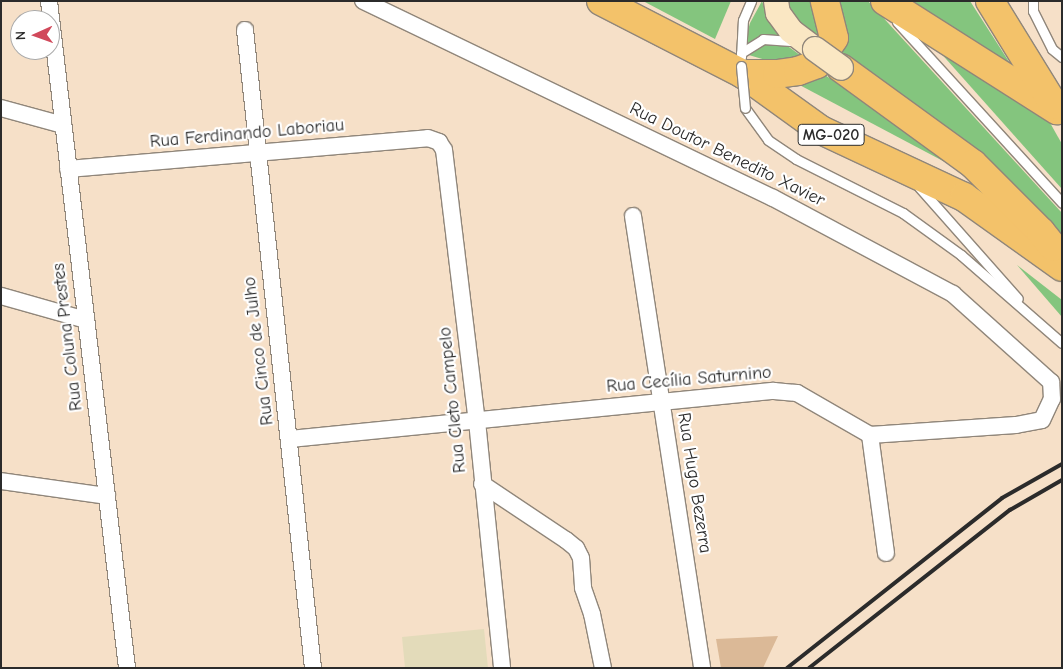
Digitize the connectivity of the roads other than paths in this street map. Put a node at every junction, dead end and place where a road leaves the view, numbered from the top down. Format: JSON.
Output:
{"nodes":[{"id":1,"x":48,"y":1,"type":"edge"},
{"id":2,"x":362,"y":1,"type":"edge"},
{"id":3,"x":601,"y":1,"type":"edge"},
{"id":4,"x":751,"y":1,"type":"edge"},
{"id":5,"x":776,"y":1,"type":"edge"},
{"id":6,"x":825,"y":1,"type":"edge"},
{"id":7,"x":878,"y":1,"type":"edge"},
{"id":8,"x":884,"y":1,"type":"edge"},
{"id":9,"x":990,"y":1,"type":"edge"},
{"id":10,"x":1033,"y":1,"type":"edge"},
{"id":11,"x":245,"y":30,"type":"dead end"},
{"id":12,"x":813,"y":47,"type":"junction"},
{"id":13,"x":1062,"y":57,"type":"edge"},
{"id":14,"x":742,"y":64,"type":"junction"},
{"id":15,"x":841,"y":68,"type":"joint"},
{"id":16,"x":1,"y":108,"type":"edge"},
{"id":17,"x":1059,"y":113,"type":"edge"},
{"id":18,"x":63,"y":125,"type":"junction"},
{"id":19,"x":428,"y":138,"type":"joint"},
{"id":20,"x":256,"y":154,"type":"junction"},
{"id":21,"x":68,"y":169,"type":"junction"},
{"id":22,"x":906,"y":171,"type":"junction"},
{"id":23,"x":1062,"y":203,"type":"edge"},
{"id":24,"x":633,"y":216,"type":"dead end"},
{"id":25,"x":1062,"y":260,"type":"edge"},
{"id":26,"x":1062,"y":266,"type":"edge"},
{"id":27,"x":1,"y":296,"type":"edge"},
{"id":28,"x":86,"y":320,"type":"junction"},
{"id":29,"x":1043,"y":326,"type":"junction"},
{"id":30,"x":1062,"y":343,"type":"edge"},
{"id":31,"x":661,"y":400,"type":"junction"},
{"id":32,"x":477,"y":421,"type":"junction"},
{"id":33,"x":870,"y":435,"type":"junction"},
{"id":34,"x":290,"y":439,"type":"junction"},
{"id":35,"x":1,"y":481,"type":"edge"},
{"id":36,"x":482,"y":484,"type":"junction"},
{"id":37,"x":107,"y":496,"type":"junction"},
{"id":38,"x":886,"y":553,"type":"dead end"},
{"id":39,"x":127,"y":668,"type":"edge"},
{"id":40,"x":312,"y":668,"type":"edge"},
{"id":41,"x":502,"y":668,"type":"edge"},
{"id":42,"x":603,"y":668,"type":"edge"},
{"id":43,"x":702,"y":668,"type":"edge"}],
"edges":[{"from":1,"to":18,"type":"street","name":"Rua Coluna Prestes"},
{"from":2,"to":33,"type":"street","name":"Rua Doutor Benedito Xavier"},
{"from":3,"to":14,"type":"highway","number":"MG-020"},
{"from":4,"to":14,"type":"lane"},
{"from":5,"to":12,"type":"street"},
{"from":6,"to":14,"type":"highway"},
{"from":7,"to":23,"type":"lane"},
{"from":8,"to":17,"type":"highway"},
{"from":9,"to":17,"type":"highway"},
{"from":10,"to":13,"type":"lane"},
{"from":11,"to":20,"type":"street","name":"Rua Cinco de Julho"},
{"from":12,"to":14,"type":"lane"},
{"from":12,"to":15,"type":"street","bridge":true},
{"from":14,"to":22,"type":"highway","number":"MG-020"},
{"from":14,"to":29,"type":"lane","bridge":true},
{"from":15,"to":25,"type":"highway"},
{"from":16,"to":18,"type":"street"},
{"from":18,"to":21,"type":"street","name":"Rua Coluna Prestes"},
{"from":19,"to":20,"type":"street","name":"Rua Ferdinando Laboriau"},
{"from":19,"to":32,"type":"street","name":"Rua Cleto Campelo"},
{"from":20,"to":21,"type":"street","name":"Rua Ferdinando Laboriau"},
{"from":20,"to":34,"type":"street","name":"Rua Cinco de Julho"},
{"from":21,"to":28,"type":"street","name":"Rua Coluna Prestes"},
{"from":22,"to":26,"type":"highway","number":"MG-020"},
{"from":22,"to":29,"type":"lane"},
{"from":24,"to":31,"type":"street","name":"Rua Hugo Bezerra"},
{"from":27,"to":28,"type":"street"},
{"from":28,"to":37,"type":"street","name":"Rua Coluna Prestes"},
{"from":29,"to":30,"type":"lane"},
{"from":31,"to":32,"type":"street","name":"Rua Cecília Saturnino"},
{"from":31,"to":33,"type":"street","name":"Rua Cecília Saturnino"},
{"from":31,"to":43,"type":"street","name":"Rua Hugo Bezerra"},
{"from":32,"to":34,"type":"street","name":"Rua Cecília Saturnino"},
{"from":32,"to":36,"type":"street","name":"Rua Cleto Campelo"},
{"from":33,"to":38,"type":"street"},
{"from":34,"to":40,"type":"street","name":"Rua Cinco de Julho"},
{"from":35,"to":37,"type":"street"},
{"from":36,"to":41,"type":"street","name":"Rua Cleto Campelo"},
{"from":36,"to":42,"type":"street"},
{"from":37,"to":39,"type":"street","name":"Rua Coluna Prestes"}]}
